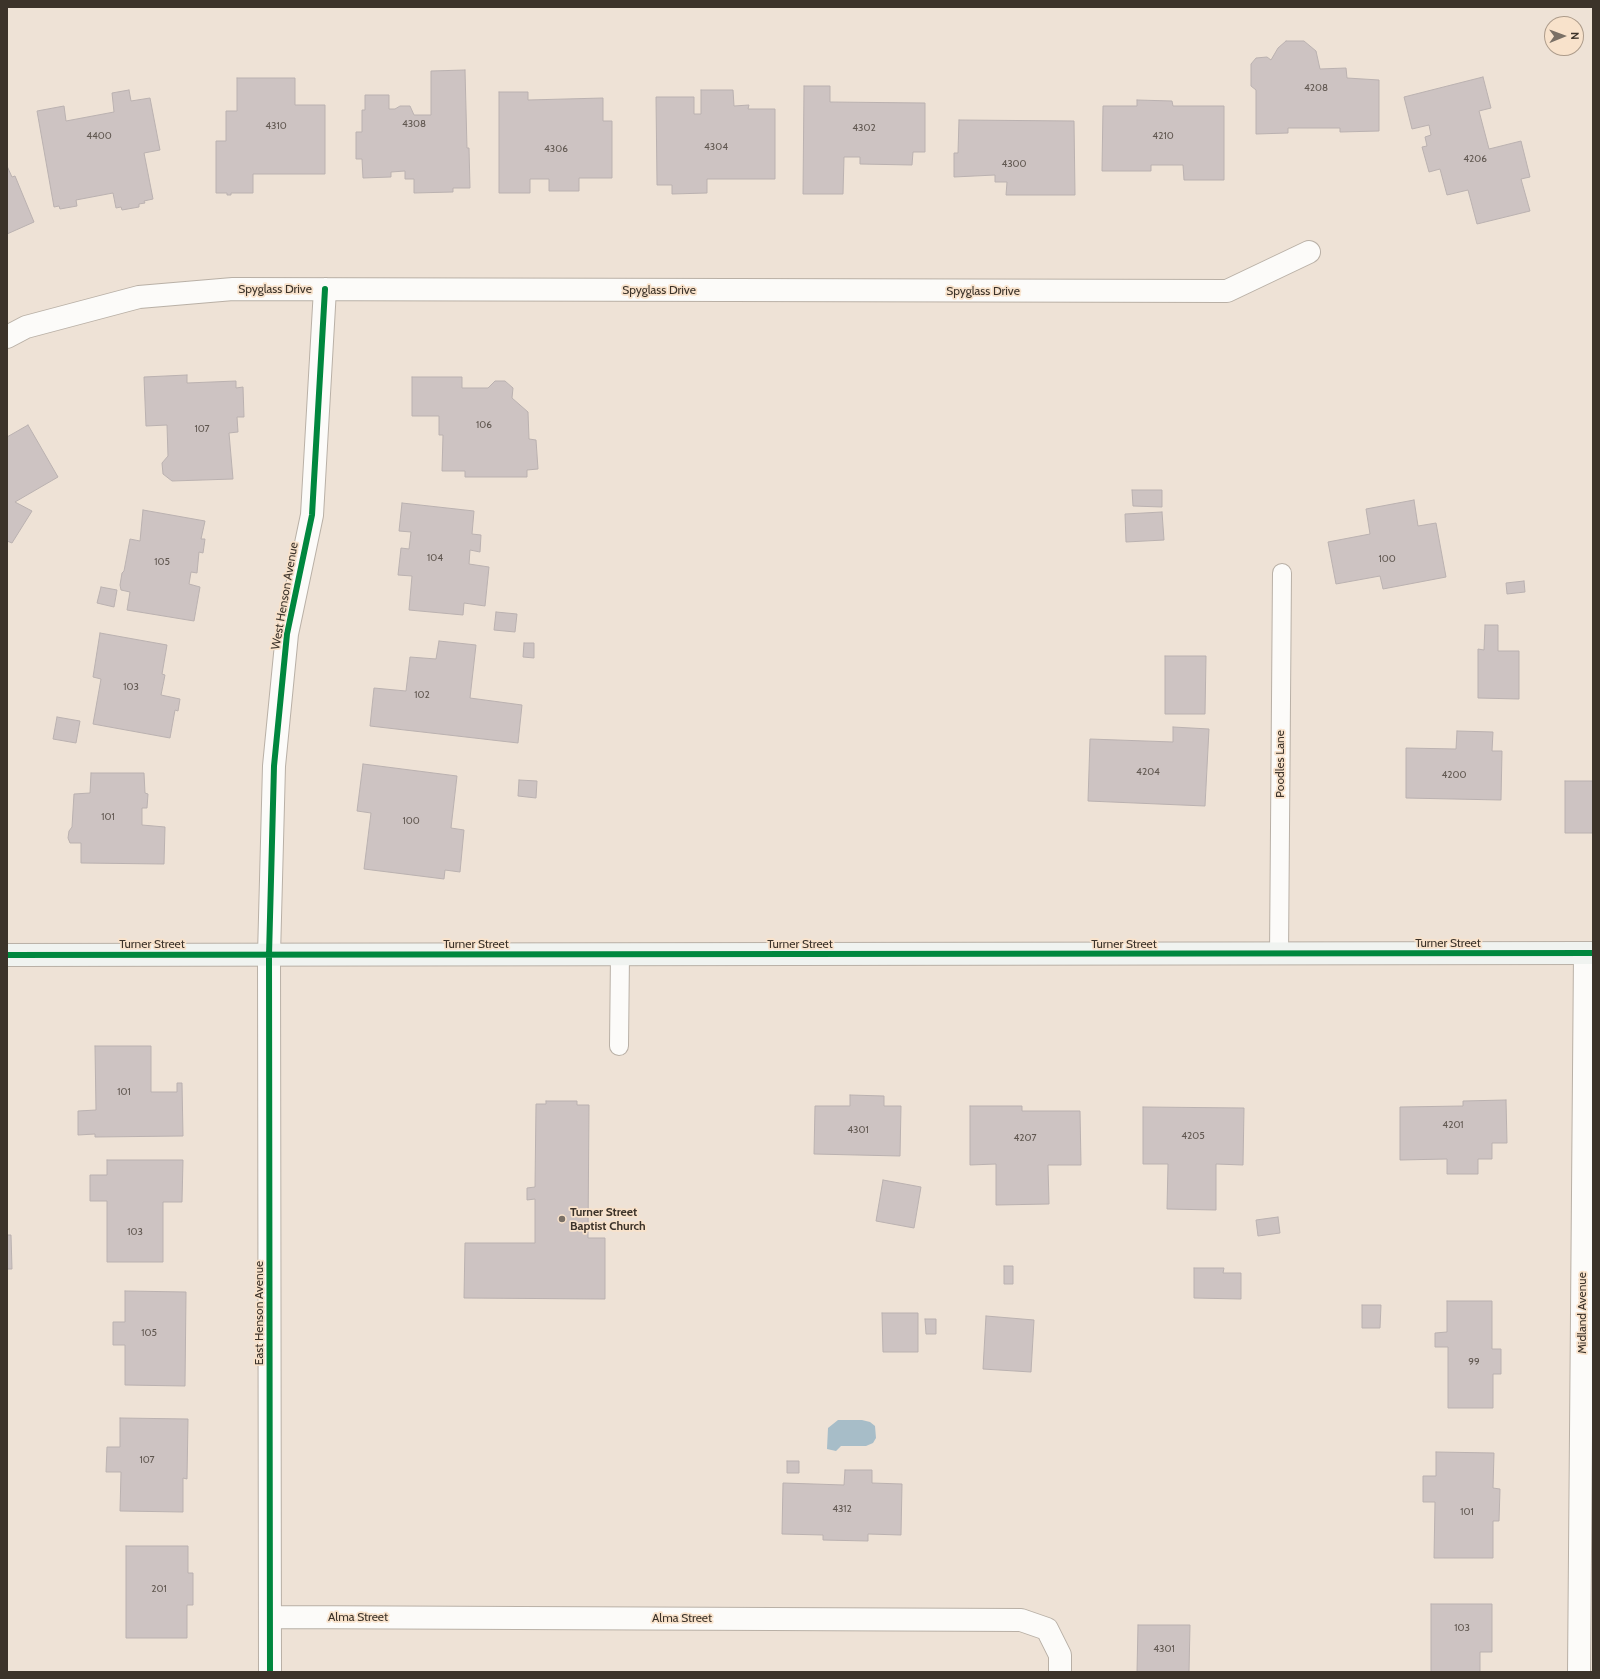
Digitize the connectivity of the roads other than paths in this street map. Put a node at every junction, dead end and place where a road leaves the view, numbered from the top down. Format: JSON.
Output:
{"nodes":[{"id":1,"x":1309,"y":252,"type":"dead end"},
{"id":2,"x":325,"y":289,"type":"junction"},
{"id":3,"x":7,"y":337,"type":"edge"},
{"id":4,"x":1282,"y":573,"type":"dead end"},
{"id":5,"x":1589,"y":953,"type":"edge"},
{"id":6,"x":269,"y":954,"type":"junction"},
{"id":7,"x":7,"y":955,"type":"edge"},
{"id":8,"x":620,"y":955,"type":"junction"},
{"id":9,"x":1279,"y":955,"type":"junction"},
{"id":10,"x":619,"y":1046,"type":"dead end"},
{"id":11,"x":270,"y":1617,"type":"junction"},
{"id":12,"x":270,"y":1672,"type":"edge"},
{"id":13,"x":1060,"y":1672,"type":"edge"},
{"id":14,"x":1579,"y":1672,"type":"edge"}],
"edges":[{"from":1,"to":2,"type":"street","name":"Spyglass Drive"},
{"from":2,"to":3,"type":"street","name":"Spyglass Drive"},
{"from":2,"to":6,"type":"street","name":"West Henson Avenue"},
{"from":4,"to":9,"type":"lane","name":"Poodles Lane"},
{"from":5,"to":9,"type":"street","name":"Turner Street"},
{"from":5,"to":14,"type":"street","name":"Midland Avenue"},
{"from":6,"to":7,"type":"street","name":"Turner Street"},
{"from":6,"to":8,"type":"street","name":"Turner Street"},
{"from":6,"to":11,"type":"street","name":"East Henson Avenue"},
{"from":8,"to":9,"type":"street","name":"Turner Street"},
{"from":8,"to":10,"type":"lane"},
{"from":11,"to":12,"type":"street","name":"East Henson Avenue"},
{"from":11,"to":13,"type":"street","name":"Alma Street"}]}
